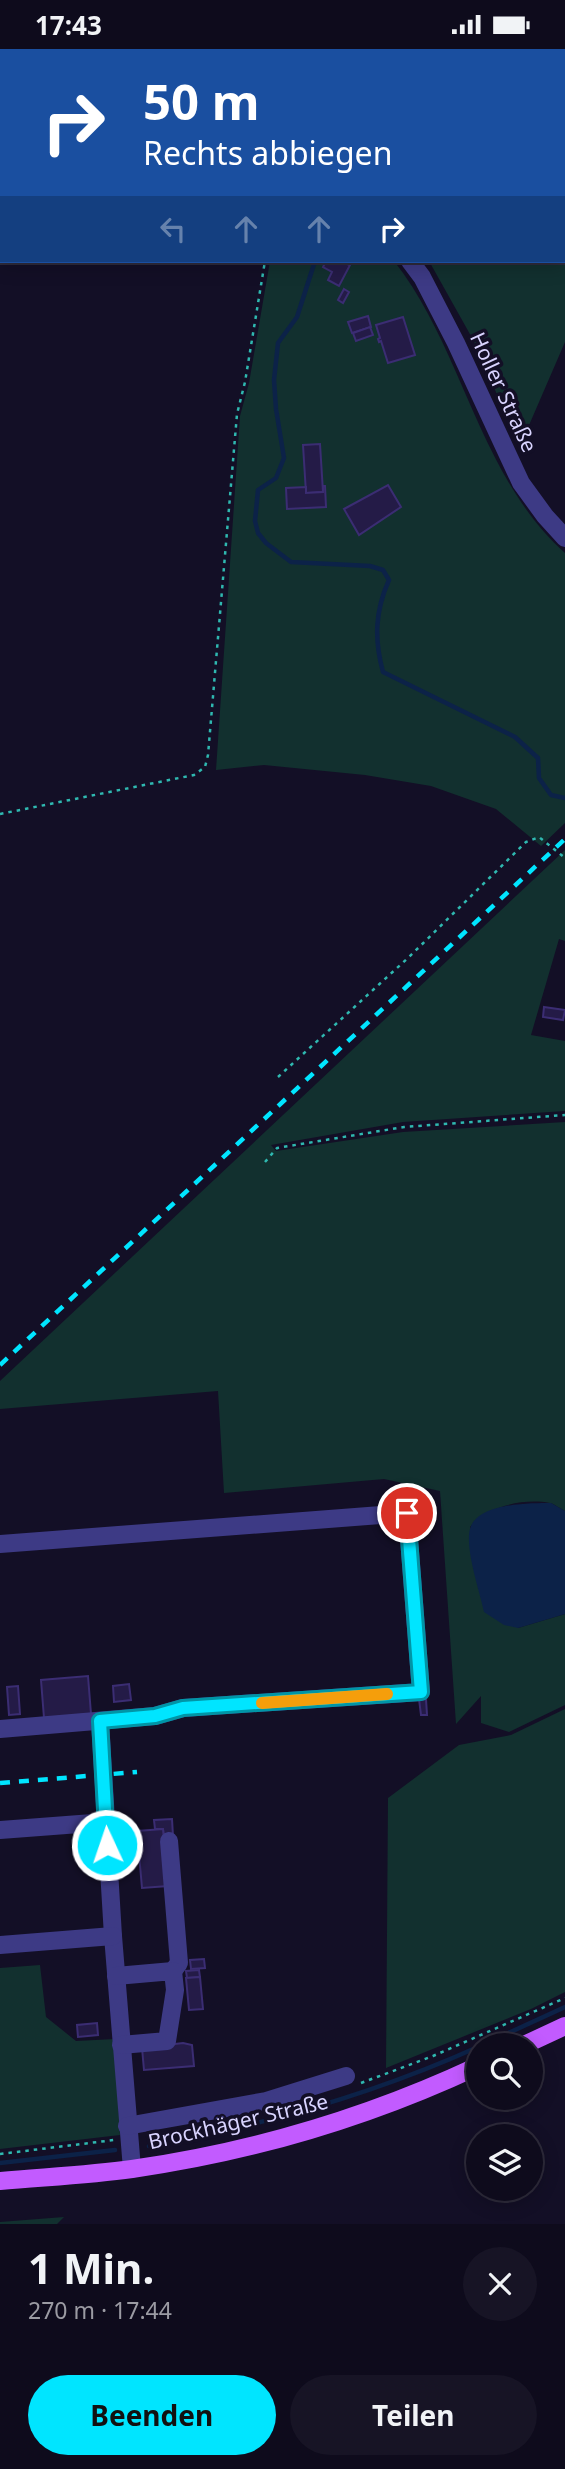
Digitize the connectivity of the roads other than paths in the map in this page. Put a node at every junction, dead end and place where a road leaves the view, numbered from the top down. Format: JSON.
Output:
{"nodes":[{"id":1,"x":411,"y":263,"type":"edge"},
{"id":2,"x":565,"y":538,"type":"edge"},
{"id":3,"x":0,"y":1544,"type":"edge"},
{"id":4,"x":100,"y":1721,"type":"junction"},
{"id":5,"x":0,"y":1729,"type":"edge"},
{"id":6,"x":106,"y":1822,"type":"junction"},
{"id":7,"x":0,"y":1829,"type":"edge"},
{"id":8,"x":169,"y":1842,"type":"dead end"},
{"id":9,"x":113,"y":1936,"type":"junction"},
{"id":10,"x":0,"y":1945,"type":"edge"},
{"id":11,"x":173,"y":1971,"type":"junction"},
{"id":12,"x":116,"y":1976,"type":"junction"},
{"id":13,"x":565,"y":2026,"type":"edge"},
{"id":14,"x":543,"y":2036,"type":"edge"},
{"id":15,"x":121,"y":2045,"type":"junction"},
{"id":16,"x":466,"y":2071,"type":"edge"},
{"id":17,"x":346,"y":2076,"type":"dead end"},
{"id":18,"x":127,"y":2126,"type":"junction"},
{"id":19,"x":132,"y":2169,"type":"junction"},
{"id":20,"x":0,"y":2181,"type":"edge"}],
"edges":[{"from":1,"to":2,"type":"street","name":"Holler Straße"},
{"from":3,"to":4,"type":"street"},
{"from":4,"to":5,"type":"street"},
{"from":4,"to":6,"type":"street"},
{"from":6,"to":7,"type":"street"},
{"from":6,"to":9,"type":"street"},
{"from":8,"to":11,"type":"street"},
{"from":9,"to":10,"type":"street"},
{"from":9,"to":12,"type":"street"},
{"from":11,"to":12,"type":"street"},
{"from":11,"to":15,"type":"street"},
{"from":12,"to":15,"type":"street"},
{"from":13,"to":14,"type":"main road"},
{"from":15,"to":18,"type":"street"},
{"from":16,"to":19,"type":"main road","name":"Brockhäger Straße"},
{"from":17,"to":18,"type":"street"},
{"from":18,"to":19,"type":"street"},
{"from":19,"to":20,"type":"main road","name":"Brockhäger Straße"}]}
